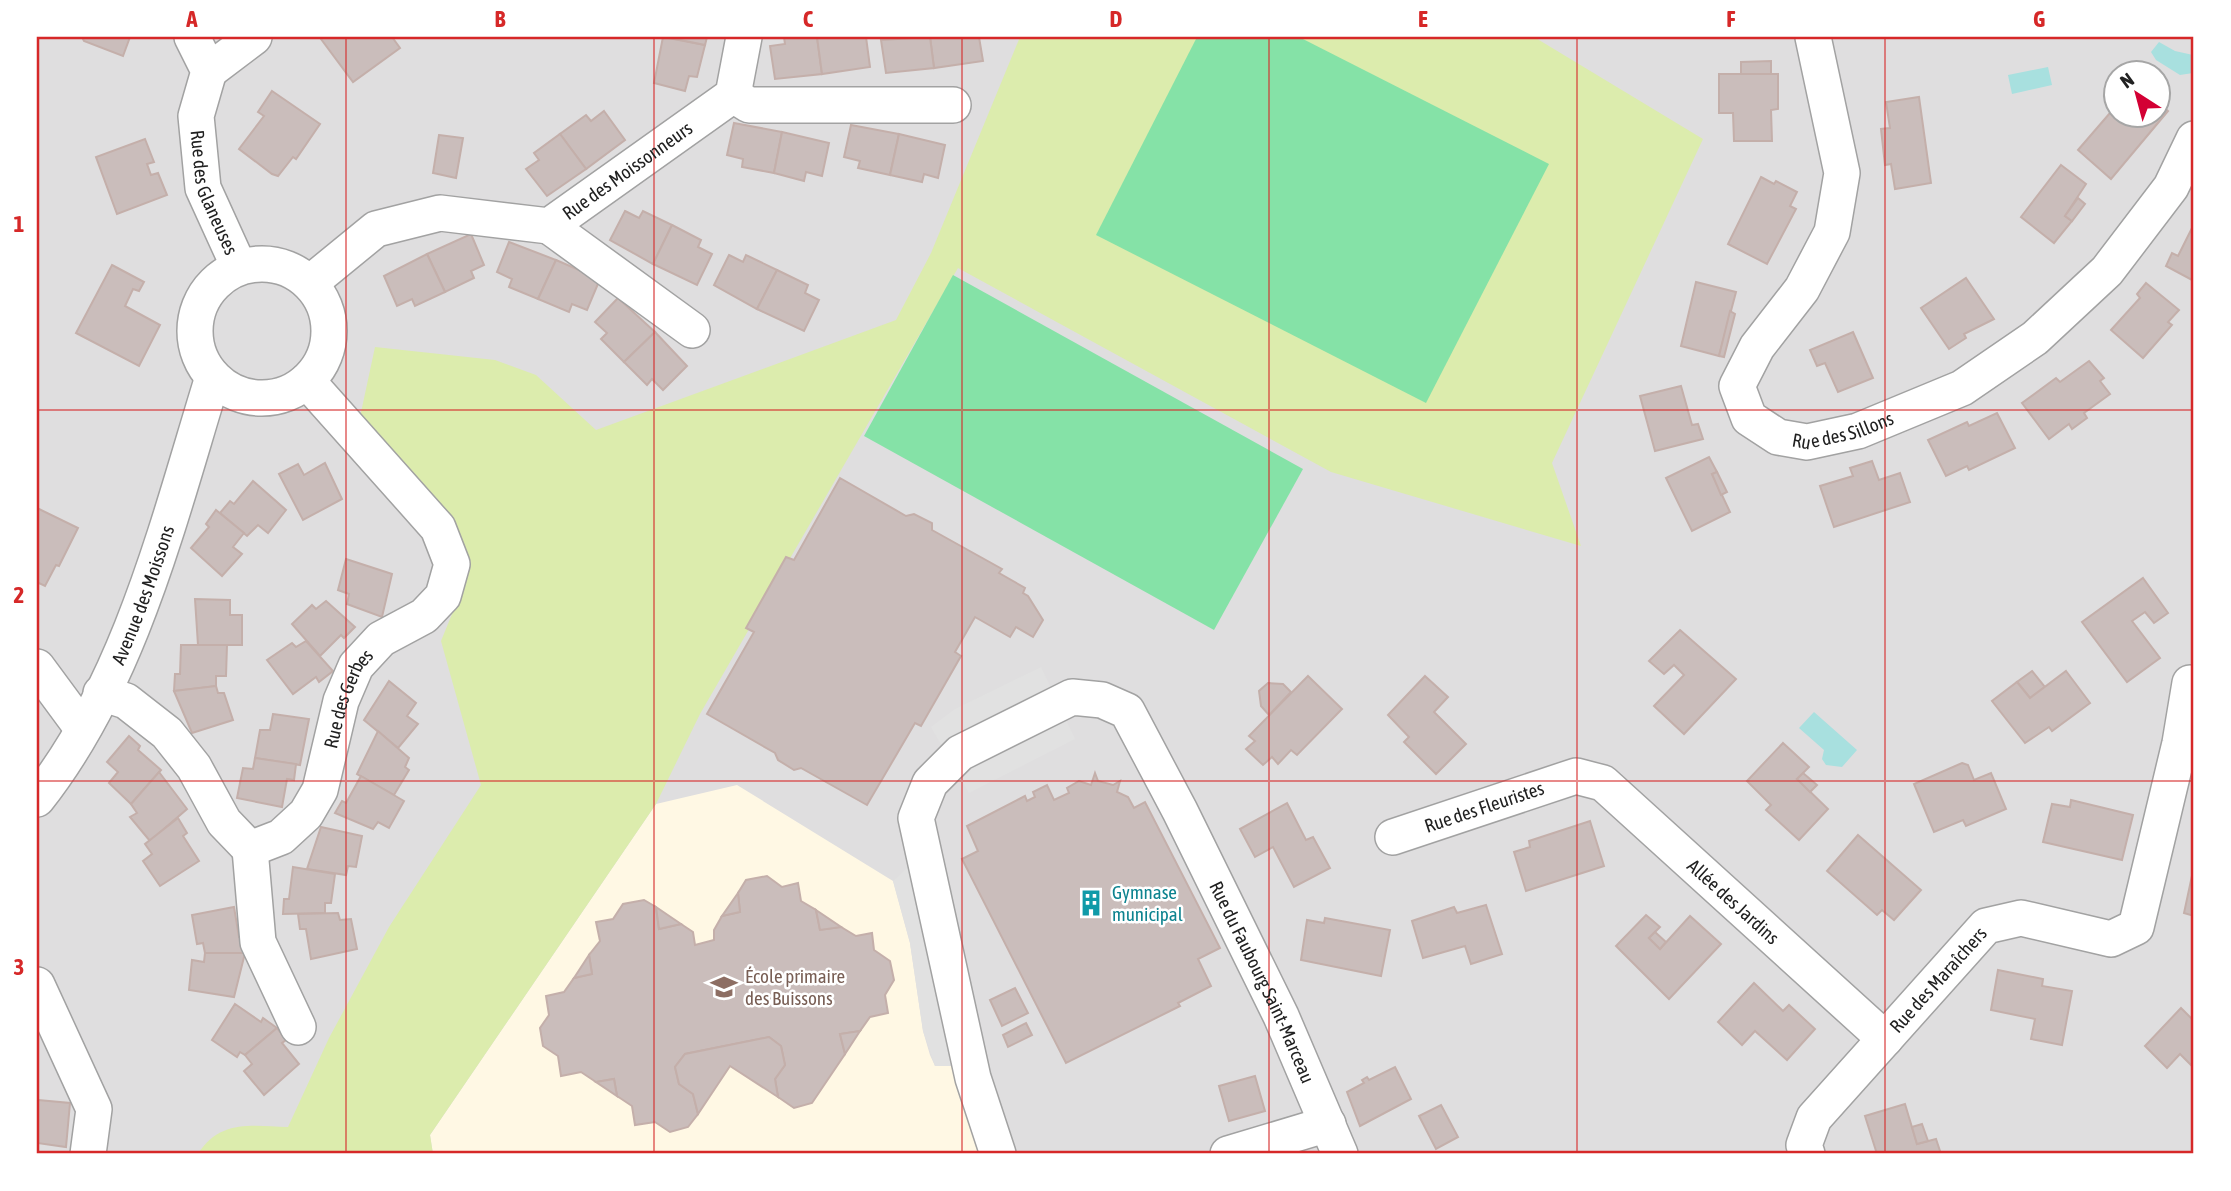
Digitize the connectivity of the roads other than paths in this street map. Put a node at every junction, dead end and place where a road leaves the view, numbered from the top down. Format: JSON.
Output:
{"nodes":[{"id":1,"x":192,"y":37,"type":"edge"},
{"id":2,"x":254,"y":37,"type":"edge"},
{"id":3,"x":744,"y":37,"type":"edge"},
{"id":4,"x":1813,"y":37,"type":"edge"},
{"id":5,"x":209,"y":71,"type":"junction"},
{"id":6,"x":733,"y":95,"type":"junction"},
{"id":7,"x":953,"y":105,"type":"dead end"},
{"id":8,"x":2194,"y":139,"type":"edge"},
{"id":9,"x":549,"y":226,"type":"junction"},
{"id":10,"x":239,"y":268,"type":"junction"},
{"id":11,"x":310,"y":283,"type":"junction"},
{"id":12,"x":692,"y":330,"type":"dead end"},
{"id":13,"x":213,"y":377,"type":"junction"},
{"id":14,"x":307,"y":381,"type":"junction"},
{"id":15,"x":37,"y":667,"type":"edge"},
{"id":16,"x":2190,"y":683,"type":"dead end"},
{"id":17,"x":101,"y":693,"type":"junction"},
{"id":18,"x":82,"y":728,"type":"junction"},
{"id":19,"x":1576,"y":776,"type":"joint"},
{"id":20,"x":37,"y":799,"type":"edge"},
{"id":21,"x":1393,"y":837,"type":"dead end"},
{"id":22,"x":250,"y":849,"type":"junction"},
{"id":23,"x":37,"y":985,"type":"edge"},
{"id":24,"x":298,"y":1027,"type":"dead end"},
{"id":25,"x":1885,"y":1039,"type":"junction"},
{"id":26,"x":1334,"y":1139,"type":"edge"},
{"id":27,"x":88,"y":1154,"type":"edge"},
{"id":28,"x":998,"y":1154,"type":"edge"},
{"id":29,"x":1228,"y":1154,"type":"edge"},
{"id":30,"x":1807,"y":1154,"type":"edge"}],
"edges":[{"from":1,"to":5,"type":"street"},
{"from":2,"to":5,"type":"street"},
{"from":3,"to":6,"type":"street"},
{"from":4,"to":8,"type":"street","name":"Rue des Sillons"},
{"from":5,"to":10,"type":"street","name":"Rue des Glaneuses"},
{"from":6,"to":7,"type":"street"},
{"from":6,"to":9,"type":"street","name":"Rue des Moissonneurs"},
{"from":9,"to":11,"type":"street","name":"Rue des Moissonneurs"},
{"from":9,"to":12,"type":"street"},
{"from":10,"to":11,"type":"street"},
{"from":10,"to":13,"type":"street"},
{"from":11,"to":14,"type":"street"},
{"from":13,"to":14,"type":"street"},
{"from":13,"to":17,"type":"street","name":"Avenue des Moissons"},
{"from":14,"to":22,"type":"street","name":"Rue des Gerbes"},
{"from":15,"to":18,"type":"street"},
{"from":16,"to":25,"type":"street","name":"Rue des Maraîchers"},
{"from":17,"to":18,"type":"street","name":"Avenue des Moissons"},
{"from":17,"to":22,"type":"street"},
{"from":18,"to":20,"type":"street","name":"Avenue des Moissons"},
{"from":19,"to":21,"type":"street","name":"Rue des Fleuristes"},
{"from":19,"to":25,"type":"street","name":"Allée des Jardins"},
{"from":22,"to":24,"type":"street"},
{"from":23,"to":27,"type":"street"},
{"from":25,"to":30,"type":"street","name":"Rue des Maraîchers"},
{"from":26,"to":28,"type":"street","name":"Rue du Faubourg Saint-Marceau"},
{"from":26,"to":29,"type":"street"}]}
